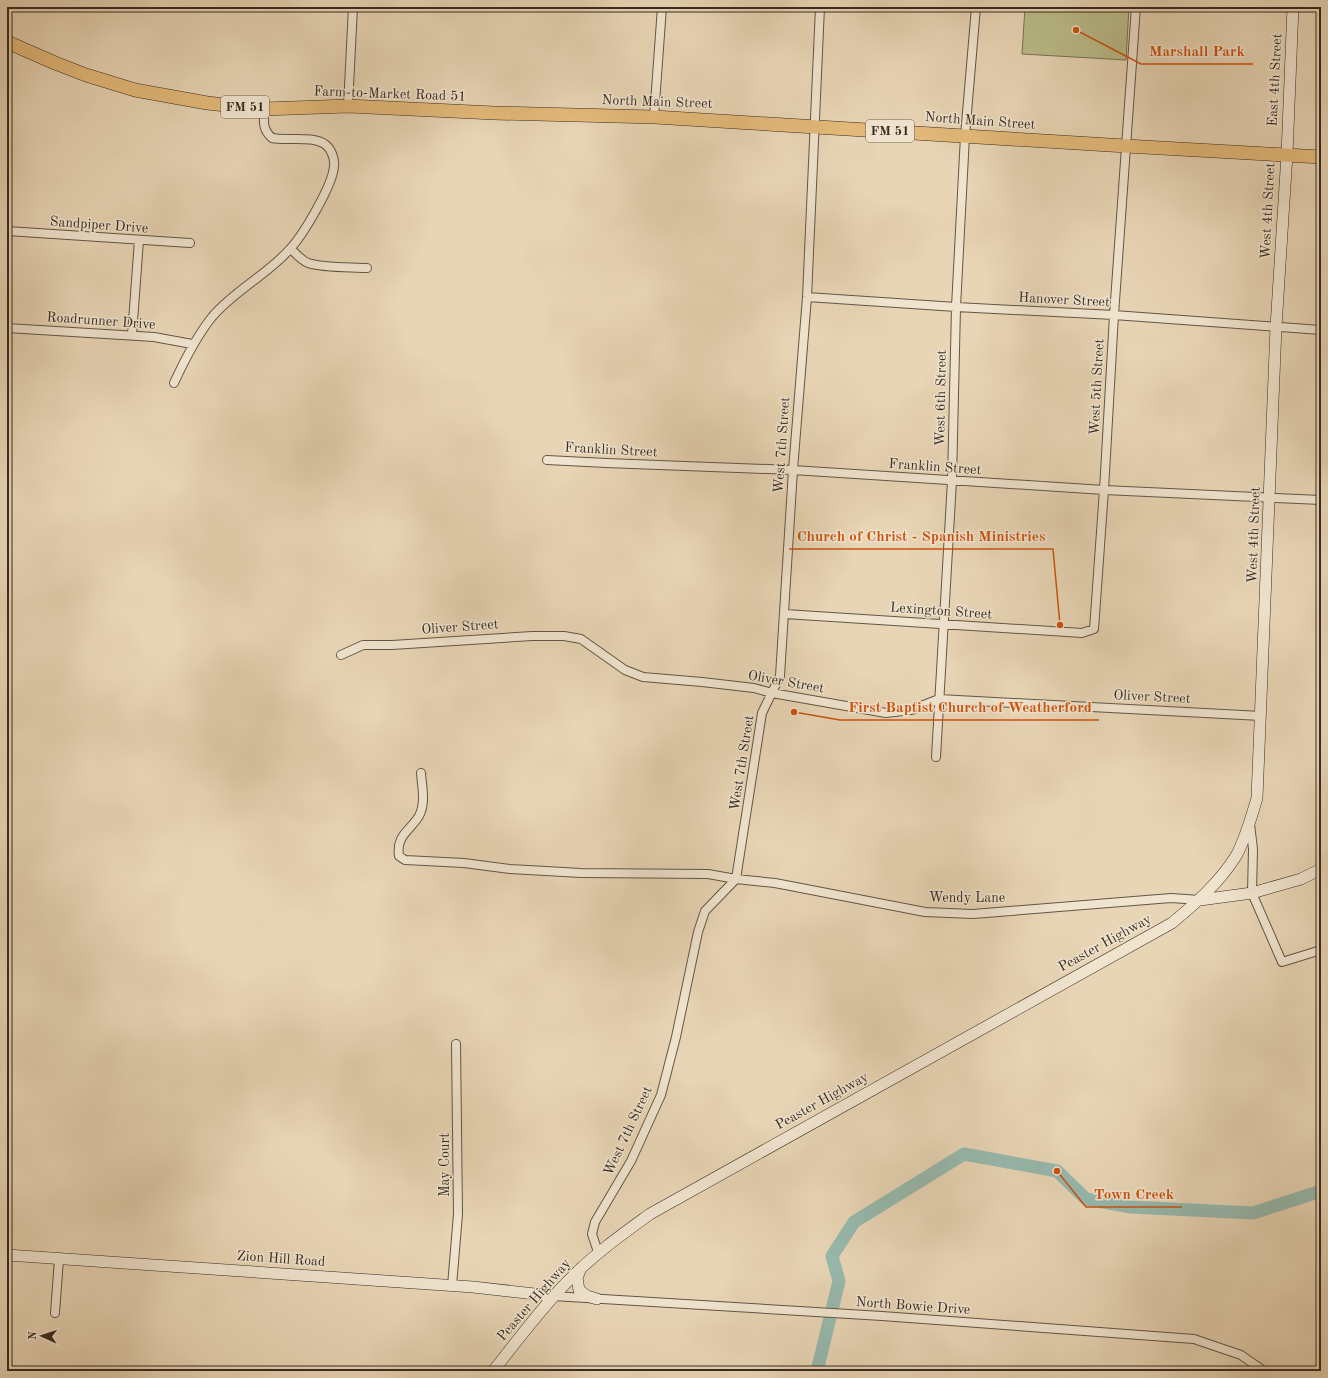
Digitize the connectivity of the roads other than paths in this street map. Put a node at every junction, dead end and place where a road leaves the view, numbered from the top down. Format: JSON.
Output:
{"nodes":[{"id":1,"x":353,"y":7,"type":"edge"},
{"id":2,"x":662,"y":7,"type":"edge"},
{"id":3,"x":820,"y":7,"type":"edge"},
{"id":4,"x":976,"y":7,"type":"edge"},
{"id":5,"x":1136,"y":7,"type":"edge"},
{"id":6,"x":1293,"y":7,"type":"edge"},
{"id":7,"x":7,"y":42,"type":"edge"},
{"id":8,"x":348,"y":106,"type":"junction"},
{"id":9,"x":264,"y":109,"type":"junction"},
{"id":10,"x":494,"y":113,"type":"joint"},
{"id":11,"x":654,"y":117,"type":"junction"},
{"id":12,"x":814,"y":127,"type":"junction"},
{"id":13,"x":965,"y":136,"type":"junction"},
{"id":14,"x":1126,"y":146,"type":"junction"},
{"id":15,"x":1287,"y":154,"type":"junction"},
{"id":16,"x":1321,"y":157,"type":"edge"},
{"id":17,"x":7,"y":231,"type":"edge"},
{"id":18,"x":139,"y":240,"type":"junction"},
{"id":19,"x":190,"y":243,"type":"dead end"},
{"id":20,"x":291,"y":249,"type":"junction"},
{"id":21,"x":367,"y":268,"type":"dead end"},
{"id":22,"x":807,"y":297,"type":"junction"},
{"id":23,"x":956,"y":307,"type":"junction"},
{"id":24,"x":1114,"y":315,"type":"junction"},
{"id":25,"x":1276,"y":327,"type":"junction"},
{"id":26,"x":7,"y":328,"type":"edge"},
{"id":27,"x":1321,"y":330,"type":"edge"},
{"id":28,"x":132,"y":335,"type":"junction"},
{"id":29,"x":192,"y":344,"type":"junction"},
{"id":30,"x":174,"y":382,"type":"dead end"},
{"id":31,"x":547,"y":460,"type":"dead end"},
{"id":32,"x":793,"y":470,"type":"junction"},
{"id":33,"x":952,"y":481,"type":"junction"},
{"id":34,"x":1104,"y":490,"type":"junction"},
{"id":35,"x":1270,"y":497,"type":"junction"},
{"id":36,"x":1321,"y":500,"type":"edge"},
{"id":37,"x":785,"y":614,"type":"junction"},
{"id":38,"x":944,"y":624,"type":"junction"},
{"id":39,"x":1094,"y":628,"type":"joint"},
{"id":40,"x":341,"y":655,"type":"dead end"},
{"id":41,"x":772,"y":693,"type":"junction"},
{"id":42,"x":939,"y":699,"type":"junction"},
{"id":43,"x":1261,"y":716,"type":"junction"},
{"id":44,"x":936,"y":757,"type":"dead end"},
{"id":45,"x":421,"y":773,"type":"dead end"},
{"id":46,"x":1249,"y":822,"type":"junction"},
{"id":47,"x":1321,"y":869,"type":"edge"},
{"id":48,"x":736,"y":879,"type":"junction"},
{"id":49,"x":1252,"y":893,"type":"junction"},
{"id":50,"x":1200,"y":900,"type":"junction"},
{"id":51,"x":1321,"y":950,"type":"edge"},
{"id":52,"x":456,"y":1044,"type":"dead end"},
{"id":53,"x":598,"y":1252,"type":"junction"},
{"id":54,"x":7,"y":1255,"type":"edge"},
{"id":55,"x":59,"y":1259,"type":"junction"},
{"id":56,"x":582,"y":1267,"type":"junction"},
{"id":57,"x":452,"y":1286,"type":"junction"},
{"id":58,"x":523,"y":1293,"type":"junction"},
{"id":59,"x":553,"y":1296,"type":"junction"},
{"id":60,"x":597,"y":1299,"type":"junction"},
{"id":61,"x":55,"y":1313,"type":"dead end"},
{"id":62,"x":534,"y":1320,"type":"junction"},
{"id":63,"x":493,"y":1371,"type":"edge"},
{"id":64,"x":1264,"y":1371,"type":"edge"}],
"edges":[{"from":1,"to":8,"type":"street"},
{"from":2,"to":11,"type":"street"},
{"from":3,"to":12,"type":"street","name":"West 7th Street"},
{"from":4,"to":13,"type":"street","name":"West 6th Street"},
{"from":5,"to":14,"type":"street","name":"West 5th Street"},
{"from":6,"to":15,"type":"main road","name":"East 4th Street"},
{"from":7,"to":9,"type":"main road","name":"Farm-to-Market Road 51","number":"FM 51"},
{"from":8,"to":9,"type":"main road","name":"Farm-to-Market Road 51","number":"FM 51"},
{"from":8,"to":10,"type":"main road","name":"Farm-to-Market Road 51","number":"FM 51"},
{"from":9,"to":20,"type":"street"},
{"from":10,"to":11,"type":"main road","name":"North Main Street","number":"FM 51"},
{"from":11,"to":12,"type":"main road","name":"North Main Street","number":"FM 51"},
{"from":12,"to":13,"type":"main road","name":"North Main Street","number":"FM 51"},
{"from":12,"to":22,"type":"street","name":"West 7th Street"},
{"from":13,"to":14,"type":"main road","name":"North Main Street","number":"FM 51"},
{"from":13,"to":23,"type":"street","name":"West 6th Street"},
{"from":14,"to":15,"type":"main road","name":"North Main Street","number":"FM 51"},
{"from":14,"to":24,"type":"street","name":"West 5th Street"},
{"from":15,"to":16,"type":"main road","name":"North Main Street","number":"FM 51"},
{"from":15,"to":25,"type":"main road","name":"West 4th Street"},
{"from":17,"to":18,"type":"street","name":"Sandpiper Drive"},
{"from":18,"to":19,"type":"street","name":"Sandpiper Drive"},
{"from":18,"to":28,"type":"street"},
{"from":20,"to":21,"type":"street"},
{"from":20,"to":29,"type":"street"},
{"from":22,"to":23,"type":"street","name":"Hanover Street"},
{"from":22,"to":32,"type":"street","name":"West 7th Street"},
{"from":23,"to":24,"type":"street","name":"Hanover Street"},
{"from":23,"to":33,"type":"street","name":"West 6th Street"},
{"from":24,"to":25,"type":"street","name":"Hanover Street"},
{"from":24,"to":34,"type":"street","name":"West 5th Street"},
{"from":25,"to":27,"type":"street","name":"Hanover Street"},
{"from":25,"to":35,"type":"main road","name":"West 4th Street"},
{"from":26,"to":28,"type":"street","name":"Roadrunner Drive"},
{"from":28,"to":29,"type":"street","name":"Roadrunner Drive"},
{"from":29,"to":30,"type":"street"},
{"from":31,"to":32,"type":"street","name":"Franklin Street"},
{"from":32,"to":33,"type":"street","name":"Franklin Street"},
{"from":32,"to":37,"type":"street","name":"West 7th Street"},
{"from":33,"to":34,"type":"street","name":"Franklin Street"},
{"from":33,"to":38,"type":"street","name":"West 6th Street"},
{"from":34,"to":35,"type":"street","name":"Franklin Street"},
{"from":34,"to":39,"type":"street","name":"West 5th Street"},
{"from":35,"to":36,"type":"street","name":"Franklin Street"},
{"from":35,"to":43,"type":"main road","name":"West 4th Street"},
{"from":37,"to":38,"type":"street","name":"Lexington Street"},
{"from":37,"to":41,"type":"street","name":"West 7th Street"},
{"from":38,"to":39,"type":"street","name":"Lexington Street"},
{"from":38,"to":42,"type":"street","name":"West 6th Street"},
{"from":40,"to":41,"type":"street","name":"Oliver Street"},
{"from":41,"to":42,"type":"street","name":"Oliver Street"},
{"from":41,"to":48,"type":"street","name":"West 7th Street"},
{"from":42,"to":43,"type":"street","name":"Oliver Street"},
{"from":42,"to":44,"type":"street","name":"West 6th Street"},
{"from":43,"to":46,"type":"main road","name":"West 4th Street"},
{"from":45,"to":48,"type":"street","name":"Wendy Lane"},
{"from":46,"to":49,"type":"street"},
{"from":46,"to":50,"type":"main road","name":"West 4th Street"},
{"from":47,"to":49,"type":"main road"},
{"from":48,"to":50,"type":"street","name":"Wendy Lane"},
{"from":48,"to":53,"type":"street","name":"West 7th Street"},
{"from":49,"to":50,"type":"main road"},
{"from":49,"to":51,"type":"street"},
{"from":50,"to":53,"type":"main road","name":"Peaster Highway"},
{"from":52,"to":57,"type":"street","name":"May Court"},
{"from":53,"to":56,"type":"main road","name":"Peaster Highway"},
{"from":54,"to":55,"type":"main road","name":"Zion Hill Road"},
{"from":55,"to":57,"type":"main road","name":"Zion Hill Road"},
{"from":55,"to":61,"type":"street"},
{"from":56,"to":59,"type":"main road","name":"Peaster Highway"},
{"from":56,"to":60,"type":"main road"},
{"from":57,"to":58,"type":"main road","name":"Zion Hill Road"},
{"from":58,"to":59,"type":"main road","name":"Zion Hill Road"},
{"from":58,"to":62,"type":"main road"},
{"from":59,"to":60,"type":"street","name":"North Bowie Drive"},
{"from":59,"to":62,"type":"main road","name":"Peaster Highway"},
{"from":60,"to":64,"type":"street","name":"North Bowie Drive"},
{"from":62,"to":63,"type":"main road","name":"Peaster Highway"}]}
